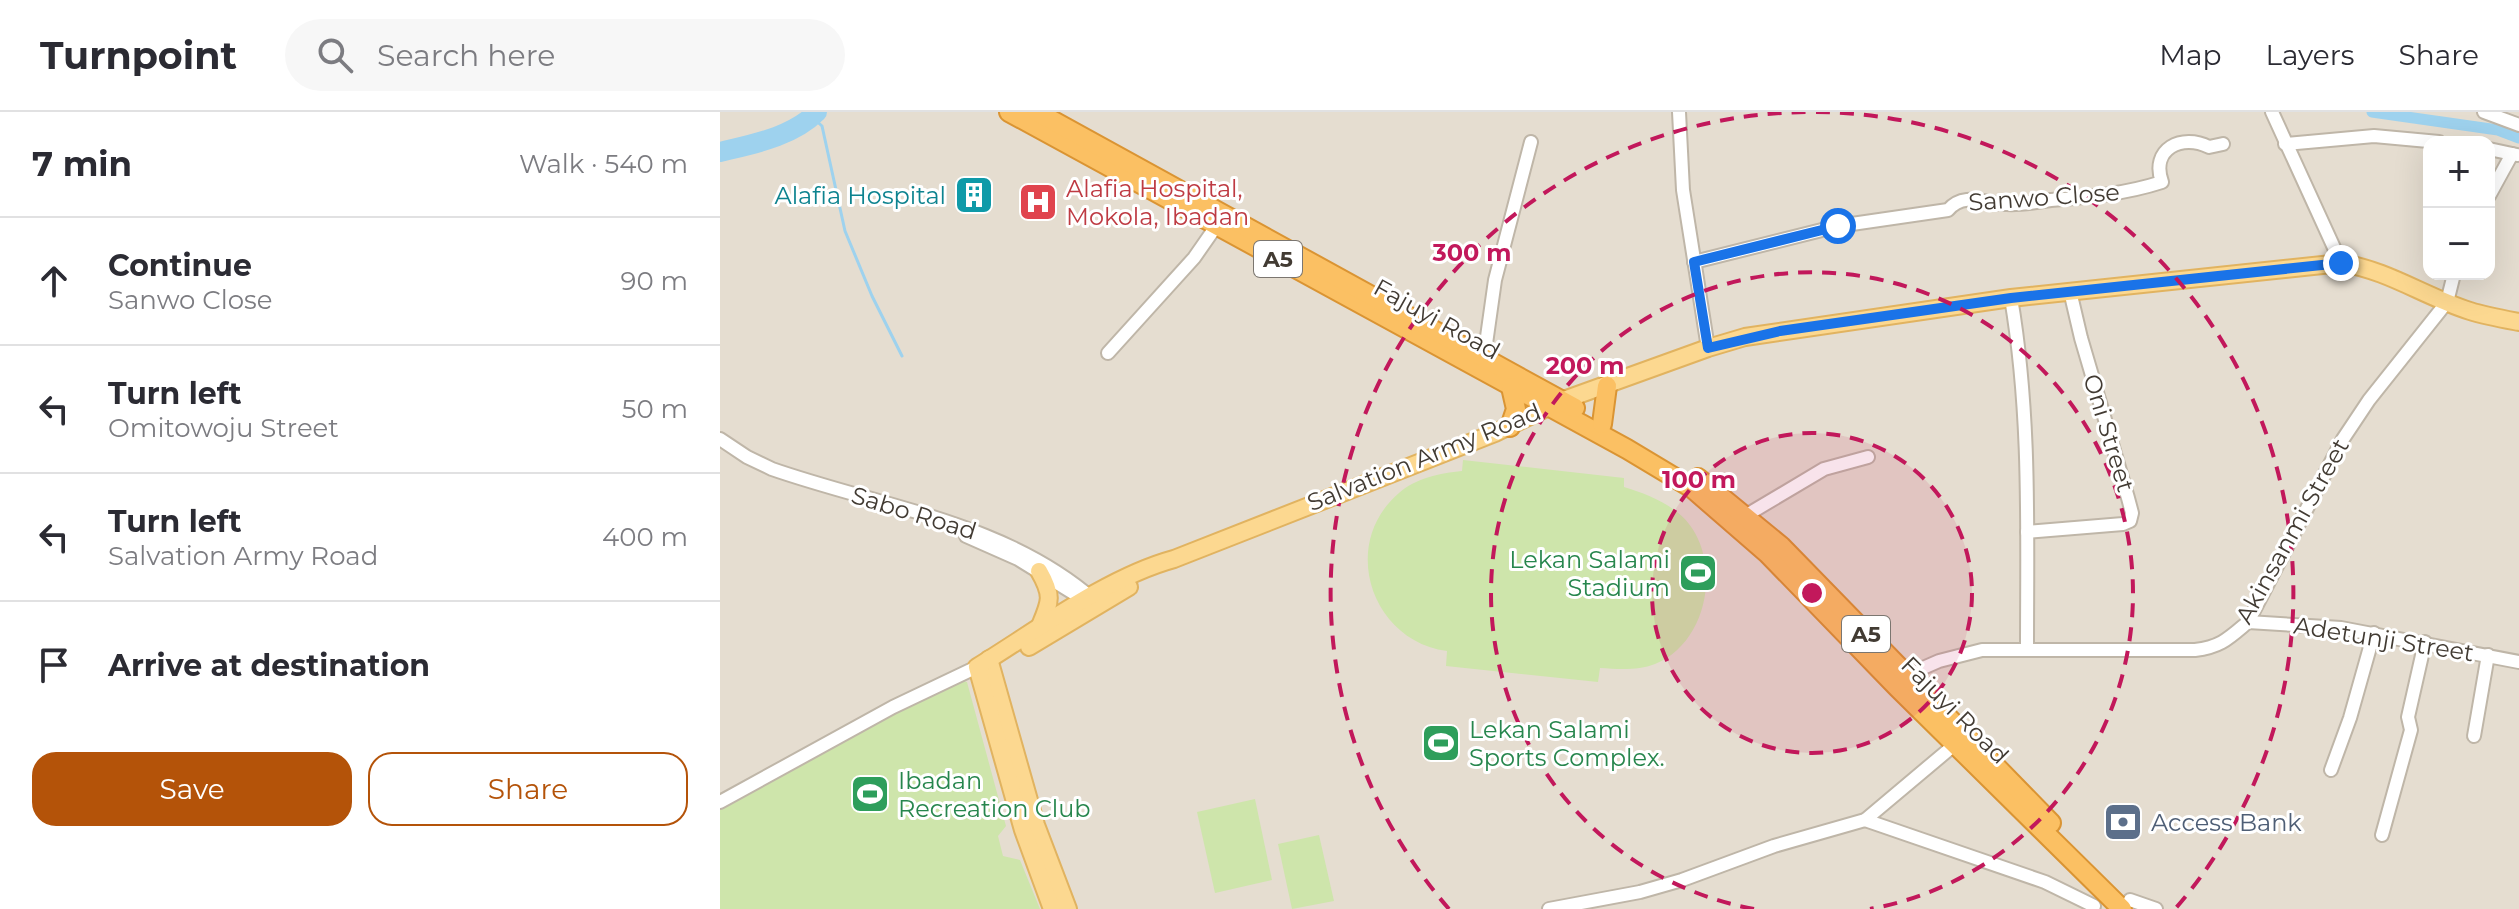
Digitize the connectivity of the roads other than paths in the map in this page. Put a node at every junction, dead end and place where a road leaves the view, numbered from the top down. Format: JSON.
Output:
{"nodes":[{"id":1,"x":1009,"y":112,"type":"edge"},
{"id":2,"x":1037,"y":112,"type":"edge"},
{"id":3,"x":1679,"y":112,"type":"edge"},
{"id":4,"x":2272,"y":112,"type":"edge"},
{"id":5,"x":2484,"y":112,"type":"edge"},
{"id":6,"x":2519,"y":125,"type":"edge"},
{"id":7,"x":2423,"y":141,"type":"edge"},
{"id":8,"x":1531,"y":142,"type":"dead end"},
{"id":9,"x":2223,"y":144,"type":"dead end"},
{"id":10,"x":2285,"y":144,"type":"junction"},
{"id":11,"x":2495,"y":150,"type":"edge"},
{"id":12,"x":2516,"y":154,"type":"edge"},
{"id":13,"x":2495,"y":187,"type":"edge"},
{"id":14,"x":1217,"y":225,"type":"junction"},
{"id":15,"x":1694,"y":262,"type":"junction"},
{"id":16,"x":2341,"y":263,"type":"junction"},
{"id":17,"x":2452,"y":280,"type":"edge"},
{"id":18,"x":2070,"y":291,"type":"junction"},
{"id":19,"x":2011,"y":298,"type":"junction"},
{"id":20,"x":2447,"y":302,"type":"junction"},
{"id":21,"x":2519,"y":322,"type":"edge"},
{"id":22,"x":1708,"y":348,"type":"junction"},
{"id":23,"x":1108,"y":353,"type":"dead end"},
{"id":24,"x":1484,"y":358,"type":"junction"},
{"id":25,"x":1607,"y":386,"type":"junction"},
{"id":26,"x":1511,"y":387,"type":"junction"},
{"id":27,"x":1554,"y":404,"type":"junction"},
{"id":28,"x":1602,"y":424,"type":"junction"},
{"id":29,"x":1510,"y":427,"type":"junction"},
{"id":30,"x":720,"y":439,"type":"edge"},
{"id":31,"x":720,"y":447,"type":"edge"},
{"id":32,"x":1868,"y":457,"type":"dead end"},
{"id":33,"x":1745,"y":516,"type":"junction"},
{"id":34,"x":2027,"y":532,"type":"junction"},
{"id":35,"x":1039,"y":571,"type":"junction"},
{"id":36,"x":1092,"y":603,"type":"junction"},
{"id":37,"x":2248,"y":622,"type":"junction"},
{"id":38,"x":1039,"y":628,"type":"junction"},
{"id":39,"x":2374,"y":633,"type":"junction"},
{"id":40,"x":2425,"y":642,"type":"junction"},
{"id":41,"x":2027,"y":650,"type":"junction"},
{"id":42,"x":2488,"y":655,"type":"junction"},
{"id":43,"x":2519,"y":662,"type":"edge"},
{"id":44,"x":985,"y":668,"type":"junction"},
{"id":45,"x":1904,"y":684,"type":"junction"},
{"id":46,"x":2474,"y":736,"type":"dead end"},
{"id":47,"x":1960,"y":740,"type":"junction"},
{"id":48,"x":2331,"y":770,"type":"dead end"},
{"id":49,"x":720,"y":802,"type":"edge"},
{"id":50,"x":1865,"y":820,"type":"junction"},
{"id":51,"x":2382,"y":835,"type":"dead end"},
{"id":52,"x":2098,"y":903,"type":"edge"},
{"id":53,"x":2130,"y":906,"type":"edge"},
{"id":54,"x":1052,"y":909,"type":"edge"},
{"id":55,"x":1068,"y":909,"type":"edge"},
{"id":56,"x":1549,"y":909,"type":"edge"},
{"id":57,"x":2156,"y":909,"type":"edge"}],
"edges":[{"from":1,"to":14,"type":"highway","name":"Fajuyi Road","number":"A5"},
{"from":2,"to":24,"type":"highway","name":"Fajuyi Road","number":"A5"},
{"from":3,"to":15,"type":"street"},
{"from":4,"to":10,"type":"street"},
{"from":5,"to":6,"type":"street"},
{"from":7,"to":10,"type":"street"},
{"from":8,"to":24,"type":"street"},
{"from":9,"to":15,"type":"street","name":"Sanwo Close"},
{"from":10,"to":16,"type":"street"},
{"from":11,"to":12,"type":"street"},
{"from":12,"to":13,"type":"street"},
{"from":14,"to":23,"type":"street"},
{"from":14,"to":26,"type":"highway","name":"Fajuyi Road","number":"A5"},
{"from":15,"to":22,"type":"street"},
{"from":16,"to":18,"type":"main road","name":"Salvation Army Road"},
{"from":16,"to":20,"type":"main road","name":"Salvation Army Road"},
{"from":17,"to":20,"type":"street"},
{"from":18,"to":19,"type":"main road","name":"Salvation Army Road"},
{"from":18,"to":34,"type":"street","name":"Oni Street"},
{"from":19,"to":22,"type":"main road","name":"Salvation Army Road"},
{"from":19,"to":34,"type":"street"},
{"from":20,"to":21,"type":"main road","name":"Salvation Army Road"},
{"from":20,"to":37,"type":"street","name":"Akinsanmi Street"},
{"from":22,"to":25,"type":"main road","name":"Salvation Army Road"},
{"from":24,"to":27,"type":"highway","name":"Fajuyi Road","number":"A5"},
{"from":25,"to":27,"type":"main road","name":"Salvation Army Road"},
{"from":25,"to":28,"type":"highway"},
{"from":26,"to":27,"type":"highway","name":"Fajuyi Road","number":"A5"},
{"from":26,"to":29,"type":"highway"},
{"from":27,"to":28,"type":"highway","name":"Fajuyi Road","number":"A5"},
{"from":27,"to":29,"type":"main road","name":"Salvation Army Road"},
{"from":27,"to":45,"type":"highway","name":"Fajuyi Road","number":"A5"},
{"from":28,"to":33,"type":"highway","name":"Fajuyi Road","number":"A5"},
{"from":29,"to":36,"type":"main road","name":"Salvation Army Road"},
{"from":30,"to":36,"type":"street","name":"Sabo Road"},
{"from":31,"to":35,"type":"street","name":"Sabo Road"},
{"from":32,"to":33,"type":"street"},
{"from":33,"to":45,"type":"highway","name":"Fajuyi Road","number":"A5"},
{"from":34,"to":41,"type":"street"},
{"from":35,"to":36,"type":"street","name":"Sabo Road"},
{"from":35,"to":38,"type":"main road"},
{"from":36,"to":38,"type":"main road","name":"Salvation Army Road"},
{"from":36,"to":44,"type":"main road","name":"Salvation Army Road"},
{"from":37,"to":39,"type":"street","name":"Adetunji Street"},
{"from":37,"to":41,"type":"street","name":"Akinsanmi Street"},
{"from":38,"to":44,"type":"main road","name":"Salvation Army Road"},
{"from":39,"to":40,"type":"street","name":"Adetunji Street"},
{"from":39,"to":48,"type":"street"},
{"from":40,"to":42,"type":"street","name":"Adetunji Street"},
{"from":40,"to":51,"type":"street"},
{"from":41,"to":45,"type":"street","name":"Akinsanmi Street"},
{"from":42,"to":43,"type":"street","name":"Adetunji Street"},
{"from":42,"to":46,"type":"street"},
{"from":44,"to":49,"type":"street"},
{"from":44,"to":54,"type":"main road"},
{"from":44,"to":55,"type":"main road"},
{"from":45,"to":47,"type":"highway","name":"Fajuyi Road","number":"A5"},
{"from":47,"to":50,"type":"street"},
{"from":47,"to":52,"type":"highway","name":"Fajuyi Road","number":"A5"},
{"from":47,"to":53,"type":"highway","name":"Fajuyi Road","number":"A5"},
{"from":50,"to":52,"type":"street"},
{"from":50,"to":56,"type":"street"},
{"from":52,"to":53,"type":"highway","name":"Fajuyi Road","number":"A5"},
{"from":53,"to":57,"type":"street"}]}
